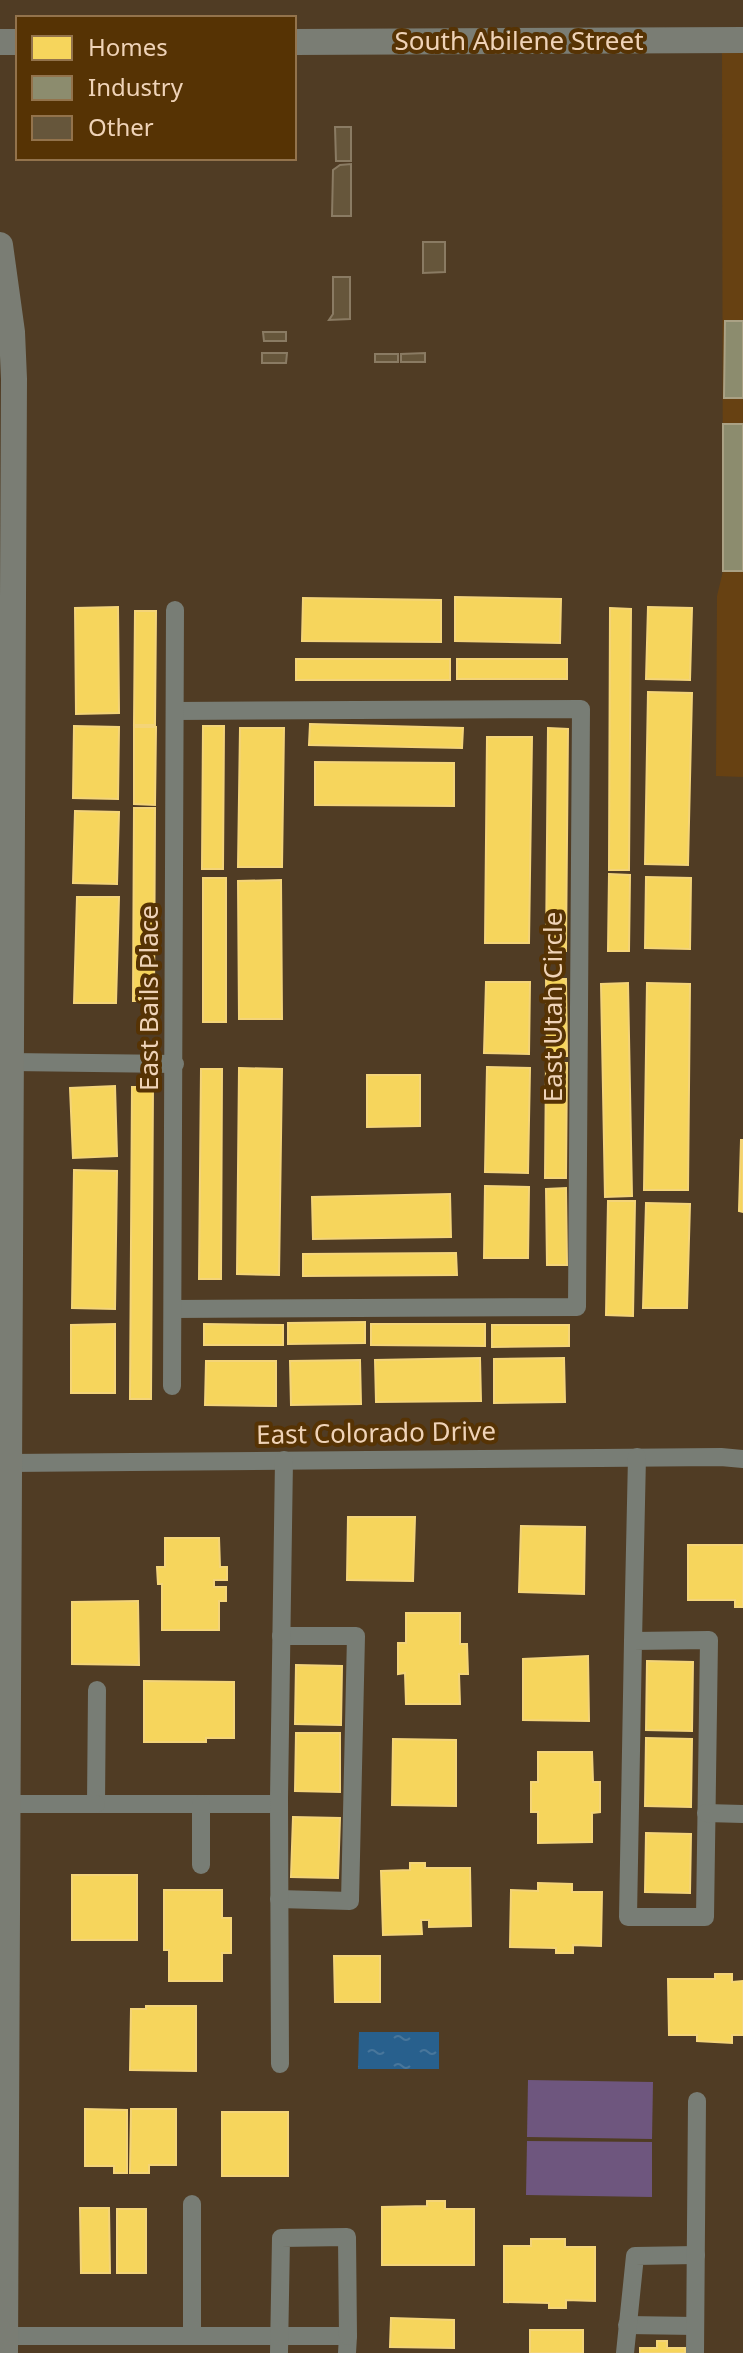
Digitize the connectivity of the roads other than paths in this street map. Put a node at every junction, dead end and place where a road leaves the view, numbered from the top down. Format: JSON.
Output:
{"nodes":[{"id":1,"x":743,"y":40,"type":"edge"},
{"id":2,"x":296,"y":42,"type":"edge"},
{"id":3,"x":0,"y":245,"type":"edge"},
{"id":4,"x":175,"y":610,"type":"dead end"},
{"id":5,"x":175,"y":711,"type":"junction"},
{"id":6,"x":6,"y":776,"type":"edge"},
{"id":7,"x":11,"y":1062,"type":"junction"},
{"id":8,"x":175,"y":1064,"type":"junction"},
{"id":9,"x":174,"y":1309,"type":"junction"},
{"id":10,"x":172,"y":1386,"type":"dead end"},
{"id":11,"x":637,"y":1457,"type":"junction"},
{"id":12,"x":743,"y":1459,"type":"edge"},
{"id":13,"x":284,"y":1460,"type":"junction"},
{"id":14,"x":9,"y":1463,"type":"junction"},
{"id":15,"x":281,"y":1636,"type":"junction"},
{"id":16,"x":633,"y":1641,"type":"junction"},
{"id":17,"x":97,"y":1690,"type":"dead end"},
{"id":18,"x":8,"y":1804,"type":"junction"},
{"id":19,"x":96,"y":1804,"type":"junction"},
{"id":20,"x":201,"y":1804,"type":"junction"},
{"id":21,"x":279,"y":1804,"type":"junction"},
{"id":22,"x":706,"y":1813,"type":"junction"},
{"id":23,"x":743,"y":1814,"type":"edge"},
{"id":24,"x":201,"y":1865,"type":"dead end"},
{"id":25,"x":279,"y":1899,"type":"junction"},
{"id":26,"x":280,"y":2064,"type":"dead end"},
{"id":27,"x":697,"y":2101,"type":"dead end"},
{"id":28,"x":192,"y":2204,"type":"dead end"},
{"id":29,"x":696,"y":2255,"type":"junction"},
{"id":30,"x":627,"y":2325,"type":"junction"},
{"id":31,"x":695,"y":2326,"type":"junction"},
{"id":32,"x":192,"y":2335,"type":"junction"},
{"id":33,"x":279,"y":2344,"type":"edge"},
{"id":34,"x":5,"y":2345,"type":"edge"},
{"id":35,"x":88,"y":2345,"type":"edge"},
{"id":36,"x":348,"y":2345,"type":"edge"},
{"id":37,"x":625,"y":2353,"type":"edge"},
{"id":38,"x":695,"y":2353,"type":"edge"}],
"edges":[{"from":1,"to":2,"type":"street","name":"South Abilene Street"},
{"from":3,"to":6,"type":"street"},
{"from":4,"to":5,"type":"street","name":"East Bails Place"},
{"from":5,"to":8,"type":"street","name":"East Bails Place"},
{"from":5,"to":9,"type":"street","name":"East Utah Circle"},
{"from":6,"to":7,"type":"street"},
{"from":7,"to":8,"type":"street"},
{"from":7,"to":14,"type":"street"},
{"from":8,"to":9,"type":"street","name":"East Bails Place"},
{"from":9,"to":10,"type":"street","name":"East Bails Place"},
{"from":11,"to":12,"type":"street","name":"East Colorado Drive"},
{"from":11,"to":13,"type":"street","name":"East Colorado Drive"},
{"from":11,"to":16,"type":"street"},
{"from":13,"to":14,"type":"street","name":"East Colorado Drive"},
{"from":13,"to":15,"type":"street"},
{"from":14,"to":18,"type":"street"},
{"from":15,"to":21,"type":"street"},
{"from":15,"to":25,"type":"street"},
{"from":16,"to":22,"type":"street"},
{"from":16,"to":22,"type":"street"},
{"from":17,"to":19,"type":"street"},
{"from":18,"to":19,"type":"street"},
{"from":18,"to":34,"type":"street"},
{"from":19,"to":20,"type":"street"},
{"from":20,"to":21,"type":"street"},
{"from":20,"to":24,"type":"street"},
{"from":21,"to":25,"type":"street"},
{"from":22,"to":23,"type":"street"},
{"from":25,"to":26,"type":"street"},
{"from":27,"to":29,"type":"street"},
{"from":28,"to":32,"type":"street"},
{"from":29,"to":30,"type":"street"},
{"from":29,"to":31,"type":"street"},
{"from":30,"to":31,"type":"street"},
{"from":30,"to":37,"type":"street"},
{"from":31,"to":38,"type":"street"},
{"from":32,"to":33,"type":"street"},
{"from":32,"to":35,"type":"street"},
{"from":33,"to":36,"type":"street"},
{"from":33,"to":36,"type":"street"},
{"from":34,"to":35,"type":"street"}]}
